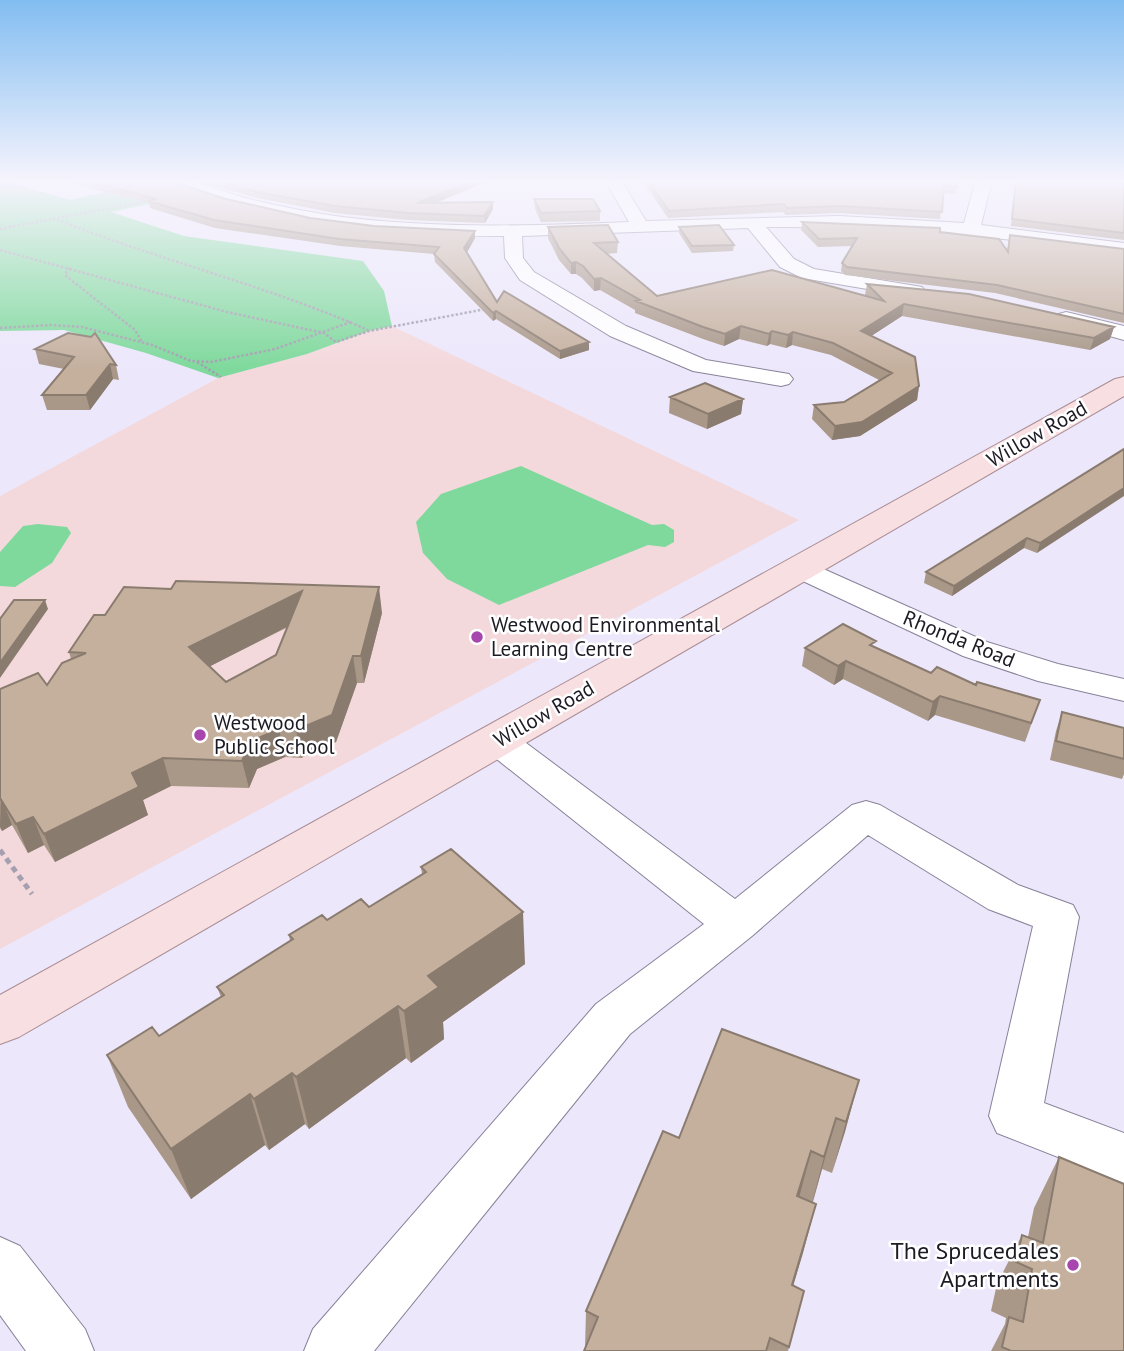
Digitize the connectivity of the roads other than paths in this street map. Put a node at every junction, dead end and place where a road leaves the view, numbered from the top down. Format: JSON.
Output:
{"nodes":[{"id":1,"x":513,"y":243,"type":"edge"},
{"id":2,"x":770,"y":243,"type":"edge"},
{"id":3,"x":1073,"y":243,"type":"edge"},
{"id":4,"x":1124,"y":249,"type":"edge"},
{"id":5,"x":939,"y":293,"type":"edge"},
{"id":6,"x":1050,"y":313,"type":"edge"},
{"id":7,"x":1124,"y":333,"type":"edge"},
{"id":8,"x":781,"y":379,"type":"dead end"},
{"id":9,"x":1124,"y":385,"type":"edge"},
{"id":10,"x":802,"y":568,"type":"junction"},
{"id":11,"x":1124,"y":690,"type":"edge"},
{"id":12,"x":497,"y":740,"type":"junction"},
{"id":13,"x":736,"y":924,"type":"junction"},
{"id":14,"x":0,"y":1021,"type":"edge"},
{"id":15,"x":1124,"y":1158,"type":"edge"},
{"id":16,"x":0,"y":1266,"type":"edge"},
{"id":17,"x":63,"y":1351,"type":"edge"},
{"id":18,"x":335,"y":1351,"type":"edge"}],
"edges":[{"from":1,"to":8,"type":"street"},
{"from":2,"to":5,"type":"street"},
{"from":3,"to":4,"type":"street"},
{"from":6,"to":7,"type":"street"},
{"from":9,"to":10,"type":"main road","name":"Willow Road"},
{"from":10,"to":11,"type":"street","name":"Rhonda Road"},
{"from":10,"to":12,"type":"main road","name":"Willow Road"},
{"from":12,"to":13,"type":"street"},
{"from":12,"to":14,"type":"main road","name":"Willow Road"},
{"from":13,"to":15,"type":"street"},
{"from":13,"to":18,"type":"street"},
{"from":16,"to":17,"type":"street"}]}
